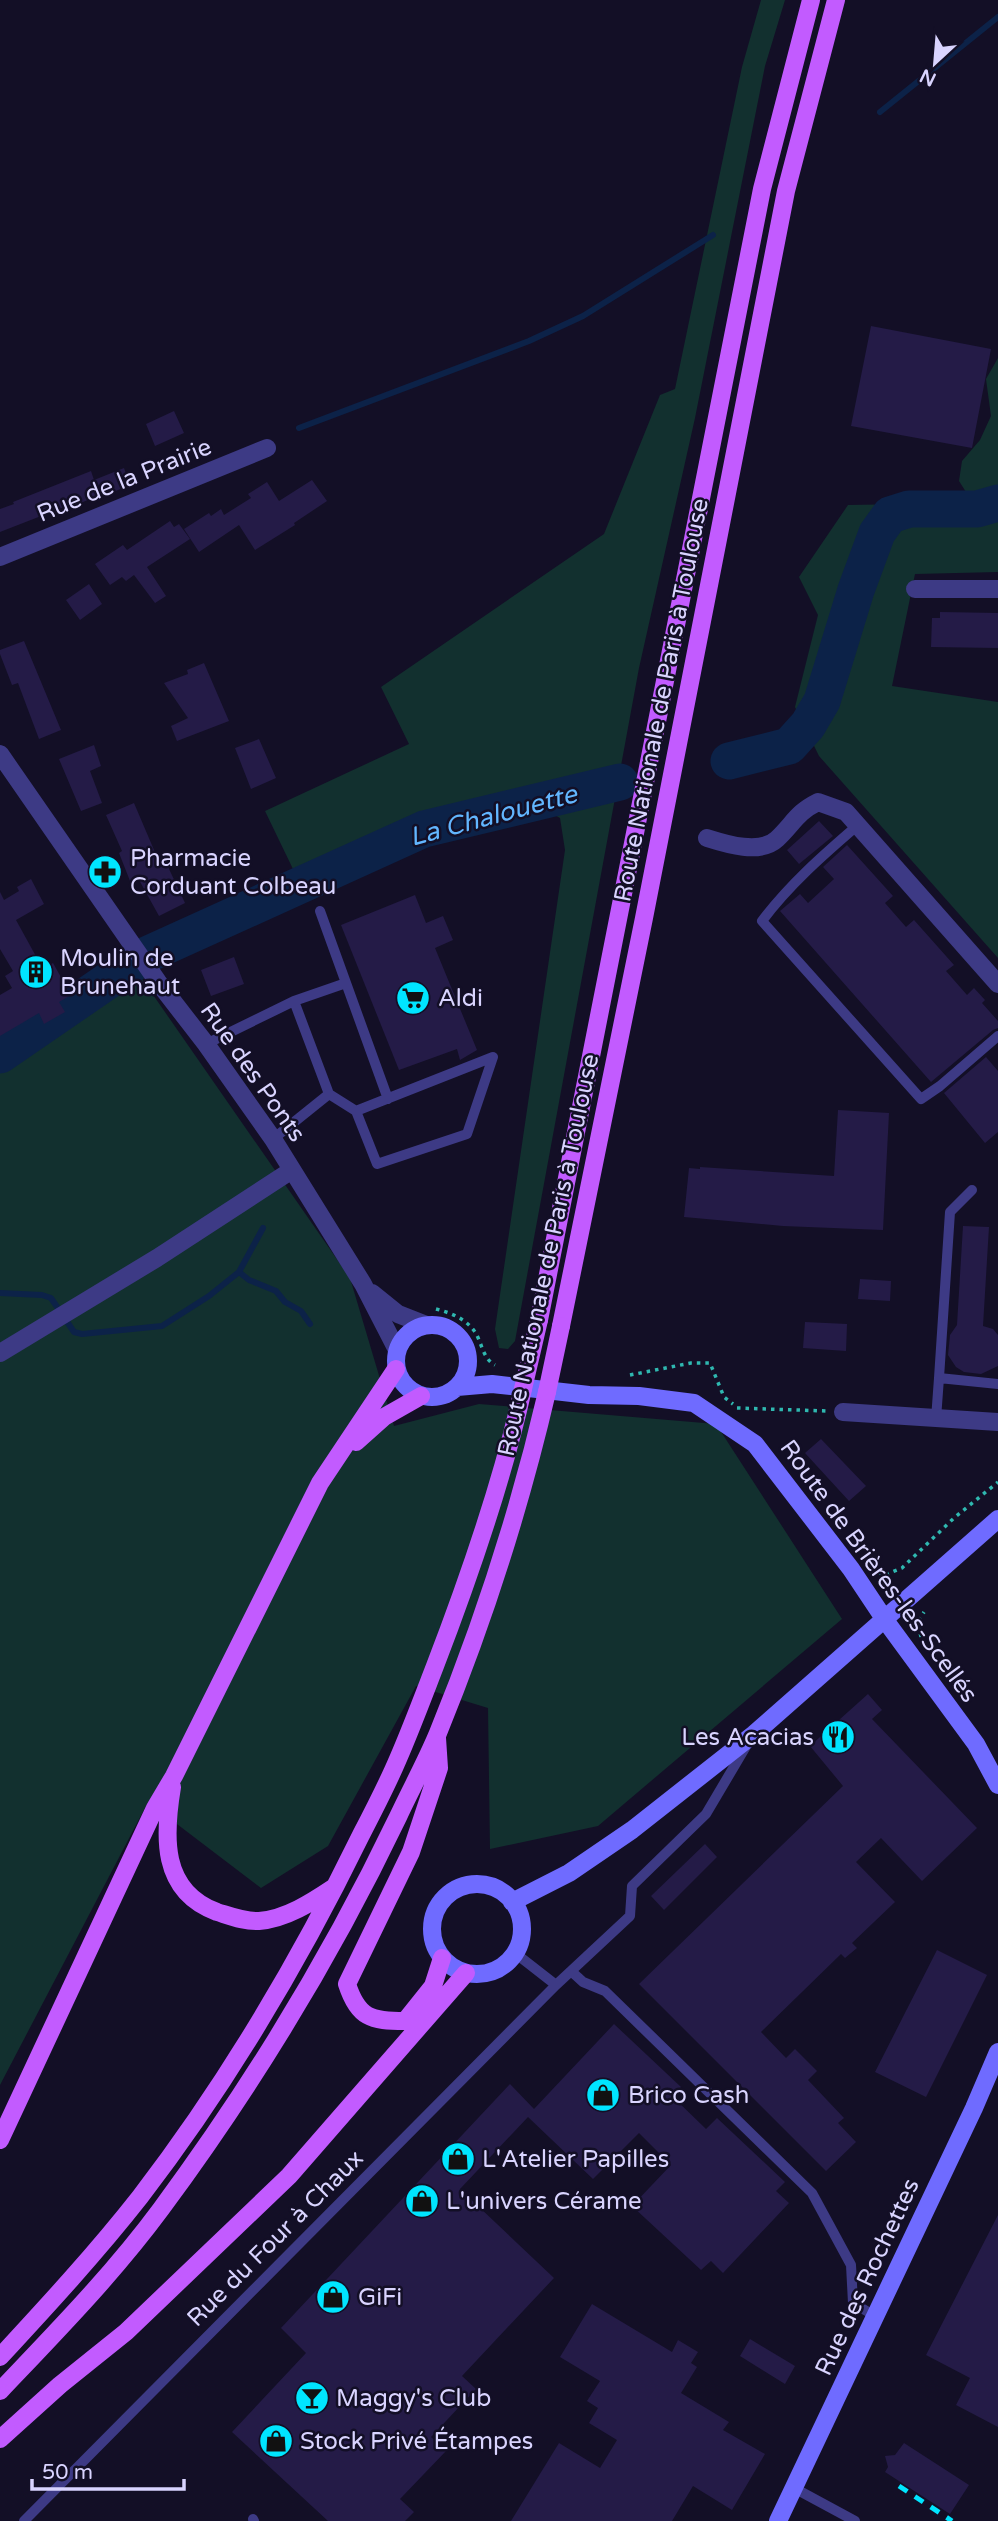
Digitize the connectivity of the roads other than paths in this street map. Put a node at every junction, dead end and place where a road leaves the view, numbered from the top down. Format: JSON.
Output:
{"nodes":[{"id":1,"x":811,"y":0,"type":"edge"},
{"id":2,"x":836,"y":0,"type":"edge"},
{"id":3,"x":267,"y":448,"type":"dead end"},
{"id":4,"x":0,"y":557,"type":"edge"},
{"id":5,"x":915,"y":589,"type":"dead end"},
{"id":6,"x":998,"y":589,"type":"edge"},
{"id":7,"x":0,"y":754,"type":"edge"},
{"id":8,"x":858,"y":825,"type":"junction"},
{"id":9,"x":707,"y":838,"type":"dead end"},
{"id":10,"x":320,"y":911,"type":"dead end"},
{"id":11,"x":346,"y":983,"type":"junction"},
{"id":12,"x":998,"y":984,"type":"edge"},
{"id":13,"x":294,"y":1001,"type":"junction"},
{"id":14,"x":998,"y":1036,"type":"edge"},
{"id":15,"x":206,"y":1044,"type":"junction"},
{"id":16,"x":329,"y":1094,"type":"junction"},
{"id":17,"x":388,"y":1099,"type":"junction"},
{"id":18,"x":356,"y":1111,"type":"junction"},
{"id":19,"x":273,"y":1139,"type":"junction"},
{"id":20,"x":292,"y":1170,"type":"junction"},
{"id":21,"x":972,"y":1190,"type":"dead end"},
{"id":22,"x":363,"y":1284,"type":"junction"},
{"id":23,"x":425,"y":1316,"type":"junction"},
{"id":24,"x":397,"y":1350,"type":"junction"},
{"id":25,"x":0,"y":1353,"type":"edge"},
{"id":26,"x":468,"y":1359,"type":"junction"},
{"id":27,"x":396,"y":1369,"type":"junction"},
{"id":28,"x":495,"y":1375,"type":"junction"},
{"id":29,"x":939,"y":1378,"type":"junction"},
{"id":30,"x":998,"y":1384,"type":"edge"},
{"id":31,"x":457,"y":1387,"type":"junction"},
{"id":32,"x":421,"y":1396,"type":"junction"},
{"id":33,"x":843,"y":1412,"type":"road end"},
{"id":34,"x":936,"y":1419,"type":"junction"},
{"id":35,"x":998,"y":1422,"type":"edge"},
{"id":36,"x":338,"y":1458,"type":"junction"},
{"id":37,"x":998,"y":1519,"type":"edge"},
{"id":38,"x":885,"y":1620,"type":"junction"},
{"id":39,"x":754,"y":1734,"type":"junction"},
{"id":40,"x":437,"y":1735,"type":"junction"},
{"id":41,"x":174,"y":1776,"type":"junction"},
{"id":42,"x":998,"y":1785,"type":"edge"},
{"id":43,"x":337,"y":1886,"type":"junction"},
{"id":44,"x":512,"y":1902,"type":"junction"},
{"id":45,"x":515,"y":1953,"type":"junction"},
{"id":46,"x":442,"y":1958,"type":"junction"},
{"id":47,"x":571,"y":1971,"type":"junction"},
{"id":48,"x":466,"y":1973,"type":"junction"},
{"id":49,"x":556,"y":1985,"type":"junction"},
{"id":50,"x":998,"y":2052,"type":"edge"},
{"id":51,"x":0,"y":2140,"type":"edge"},
{"id":52,"x":875,"y":2316,"type":"junction"},
{"id":53,"x":0,"y":2357,"type":"edge"},
{"id":54,"x":0,"y":2391,"type":"edge"},
{"id":55,"x":0,"y":2439,"type":"edge"},
{"id":56,"x":794,"y":2488,"type":"junction"},
{"id":57,"x":24,"y":2521,"type":"edge"},
{"id":58,"x":778,"y":2521,"type":"edge"},
{"id":59,"x":855,"y":2521,"type":"edge"}],
"edges":[{"from":1,"to":43,"type":"main road","name":"Route Nationale de Paris à Toulouse","bridge":true},
{"from":2,"to":40,"type":"main road","name":"Route Nationale de Paris à Toulouse","bridge":true},
{"from":3,"to":4,"type":"street","name":"Rue de la Prairie"},
{"from":5,"to":6,"type":"street"},
{"from":7,"to":15,"type":"street","name":"Rue des Ponts"},
{"from":8,"to":9,"type":"street"},
{"from":8,"to":12,"type":"street"},
{"from":8,"to":14,"type":"lane"},
{"from":10,"to":11,"type":"lane"},
{"from":11,"to":13,"type":"lane"},
{"from":11,"to":17,"type":"lane"},
{"from":13,"to":15,"type":"lane"},
{"from":13,"to":16,"type":"lane"},
{"from":15,"to":19,"type":"street","name":"Rue des Ponts"},
{"from":16,"to":18,"type":"lane"},
{"from":16,"to":19,"type":"lane"},
{"from":17,"to":18,"type":"lane"},
{"from":17,"to":18,"type":"lane"},
{"from":19,"to":20,"type":"street","name":"Rue des Ponts"},
{"from":20,"to":22,"type":"street","name":"Rue des Ponts"},
{"from":20,"to":25,"type":"street"},
{"from":21,"to":29,"type":"lane"},
{"from":22,"to":23,"type":"street","name":"Rue des Ponts"},
{"from":22,"to":24,"type":"street","name":"Rue des Ponts"},
{"from":23,"to":24,"type":"main road"},
{"from":23,"to":26,"type":"main road"},
{"from":24,"to":27,"type":"main road"},
{"from":26,"to":28,"type":"main road"},
{"from":26,"to":31,"type":"main road"},
{"from":27,"to":32,"type":"main road"},
{"from":27,"to":36,"type":"main road"},
{"from":28,"to":31,"type":"main road","name":"Route de Brières-les-Scellés"},
{"from":28,"to":38,"type":"main road","name":"Route de Brières-les-Scellés"},
{"from":29,"to":30,"type":"lane"},
{"from":29,"to":34,"type":"lane"},
{"from":31,"to":32,"type":"main road"},
{"from":32,"to":36,"type":"main road"},
{"from":33,"to":34,"type":"street"},
{"from":34,"to":35,"type":"street"},
{"from":36,"to":41,"type":"main road"},
{"from":37,"to":38,"type":"main road"},
{"from":38,"to":39,"type":"main road"},
{"from":38,"to":42,"type":"main road","name":"Route de Brières-les-Scellés"},
{"from":39,"to":44,"type":"main road"},
{"from":39,"to":47,"type":"lane","name":"Rue du Four à Chaux"},
{"from":40,"to":46,"type":"main road"},
{"from":40,"to":54,"type":"main road","name":"Route Nationale de Paris à Toulouse"},
{"from":41,"to":43,"type":"main road"},
{"from":41,"to":51,"type":"main road"},
{"from":43,"to":53,"type":"main road","name":"Route Nationale de Paris à Toulouse"},
{"from":44,"to":45,"type":"main road"},
{"from":44,"to":46,"type":"main road"},
{"from":45,"to":48,"type":"main road"},
{"from":45,"to":49,"type":"lane"},
{"from":46,"to":48,"type":"main road"},
{"from":47,"to":49,"type":"lane","name":"Rue du Four à Chaux"},
{"from":47,"to":52,"type":"lane"},
{"from":48,"to":55,"type":"main road"},
{"from":49,"to":57,"type":"lane","name":"Rue du Four à Chaux"},
{"from":50,"to":52,"type":"main road","name":"Rue des Rochettes"},
{"from":52,"to":56,"type":"main road","name":"Rue des Rochettes"},
{"from":56,"to":58,"type":"main road","name":"Rue des Rochettes"},
{"from":56,"to":59,"type":"lane"}]}
